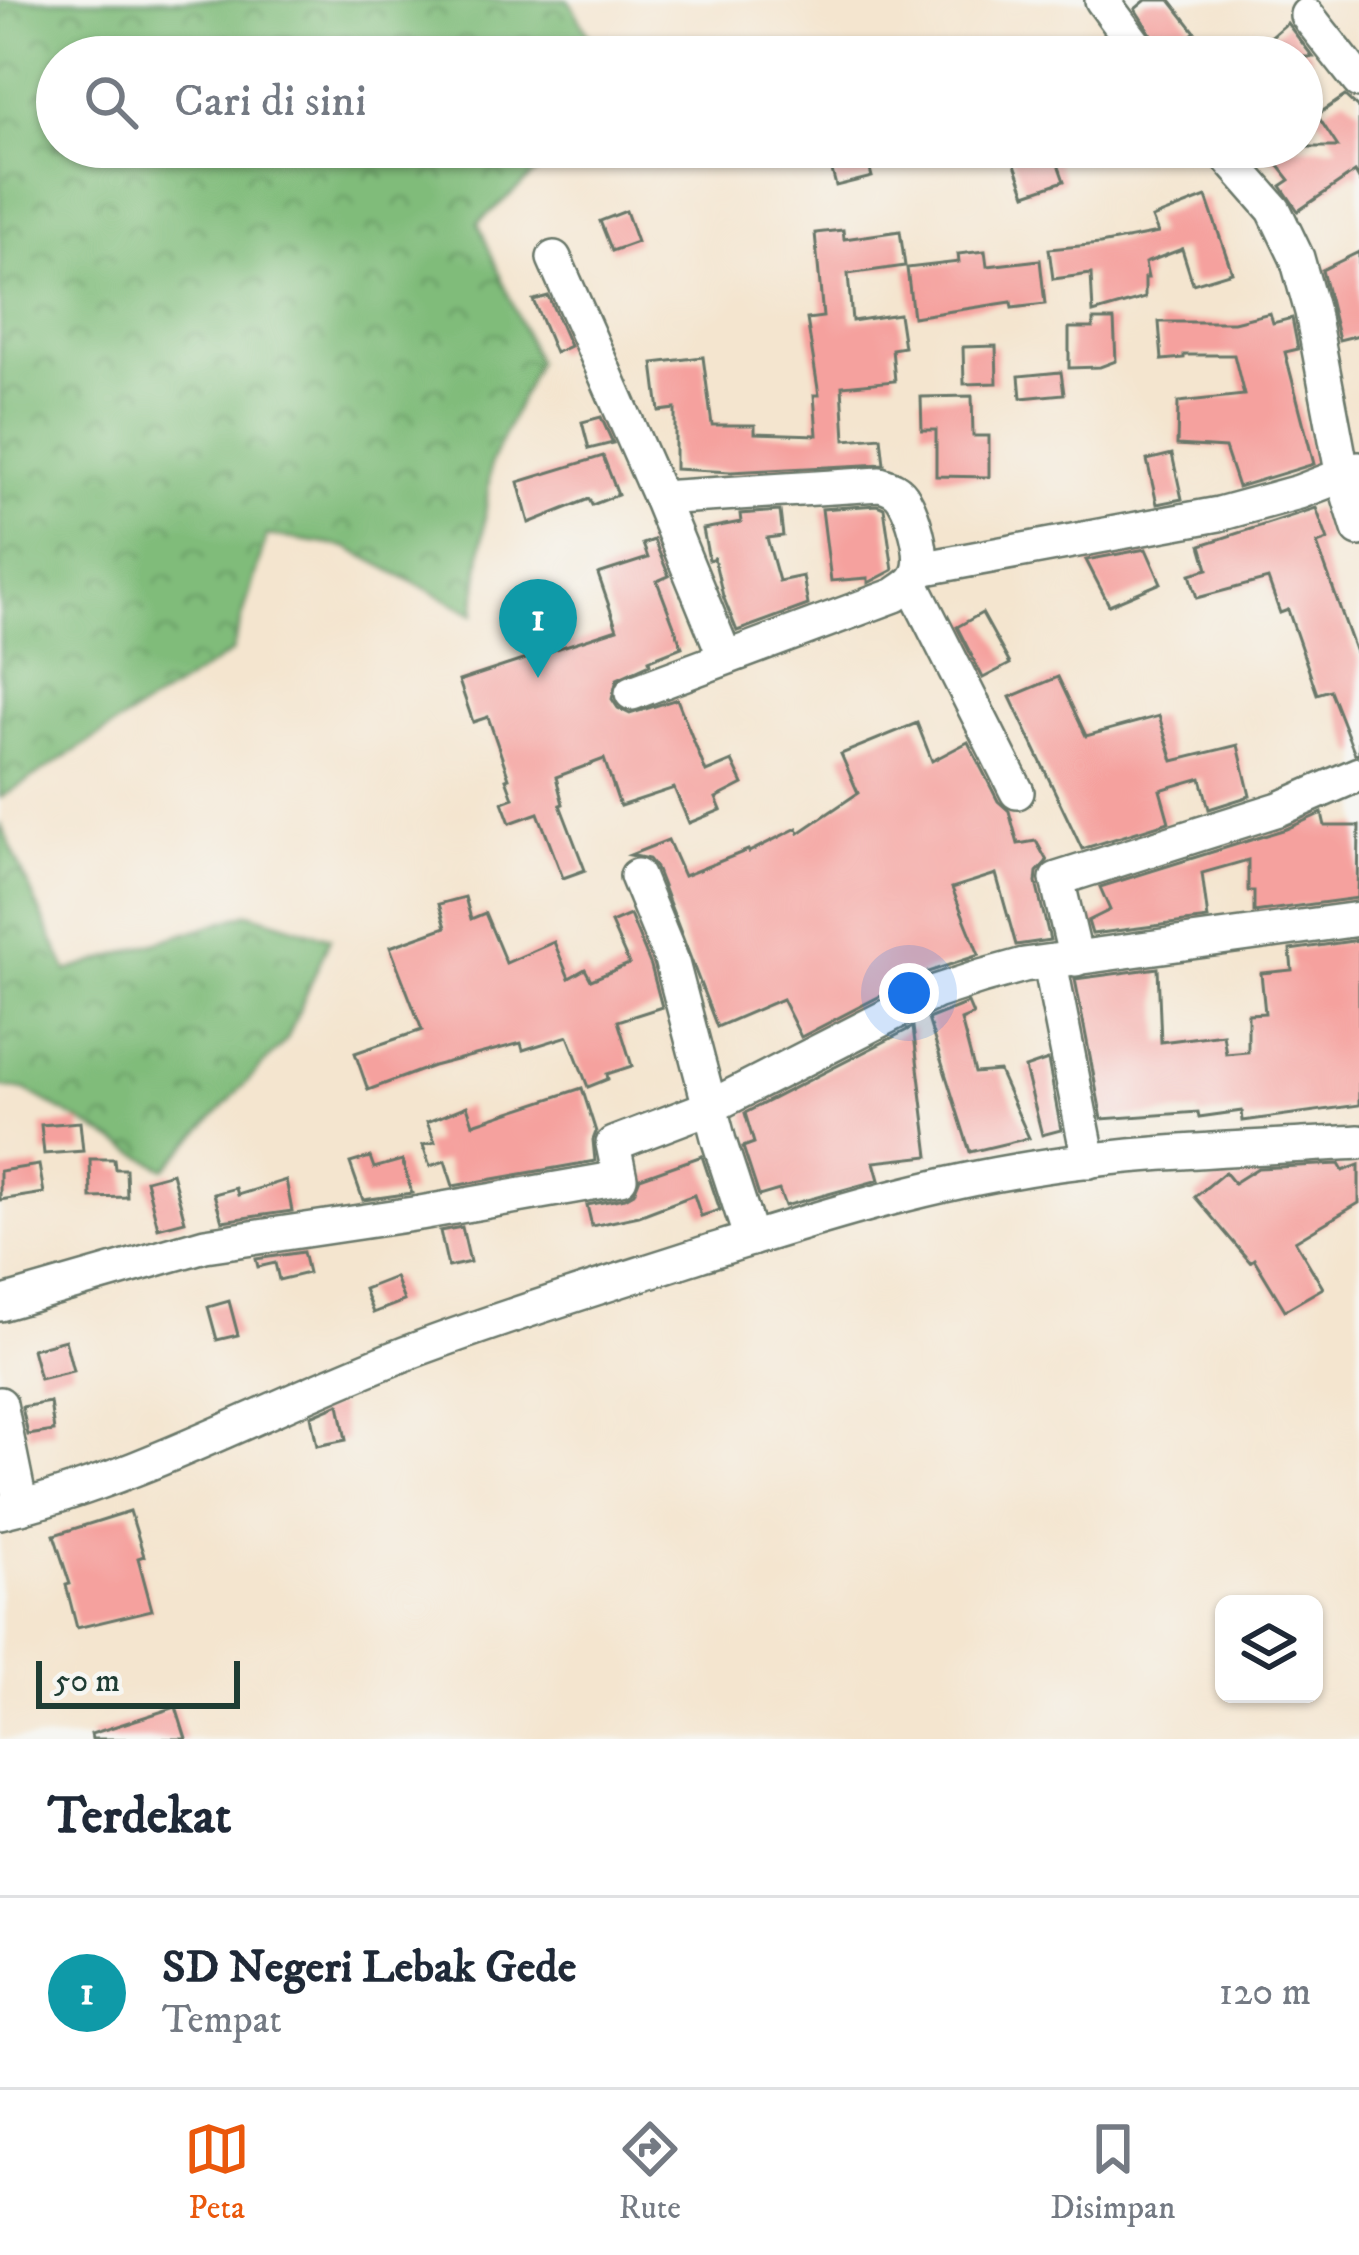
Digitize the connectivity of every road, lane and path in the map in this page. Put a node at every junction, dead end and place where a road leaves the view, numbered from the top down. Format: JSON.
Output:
{"nodes":[{"id":1,"x":1102,"y":0,"type":"edge"},
{"id":2,"x":1307,"y":14,"type":"dead end"},
{"id":3,"x":1129,"y":36,"type":"edge"},
{"id":4,"x":1359,"y":81,"type":"edge"},
{"id":5,"x":1237,"y":168,"type":"edge"},
{"id":6,"x":554,"y":258,"type":"dead end"},
{"id":7,"x":1351,"y":473,"type":"edge"},
{"id":8,"x":660,"y":498,"type":"junction"},
{"id":9,"x":1359,"y":530,"type":"edge"},
{"id":10,"x":916,"y":577,"type":"junction"},
{"id":11,"x":724,"y":657,"type":"junction"},
{"id":12,"x":632,"y":693,"type":"dead end"},
{"id":13,"x":1359,"y":774,"type":"edge"},
{"id":14,"x":1017,"y":791,"type":"dead end"},
{"id":15,"x":637,"y":876,"type":"dead end"},
{"id":16,"x":1359,"y":919,"type":"edge"},
{"id":17,"x":1063,"y":961,"type":"junction"},
{"id":18,"x":710,"y":1107,"type":"junction"},
{"id":19,"x":1359,"y":1142,"type":"edge"},
{"id":20,"x":1090,"y":1161,"type":"junction"},
{"id":21,"x":751,"y":1239,"type":"junction"},
{"id":22,"x":0,"y":1304,"type":"edge"},
{"id":23,"x":0,"y":1404,"type":"edge"},
{"id":24,"x":10,"y":1510,"type":"edge"}],
"edges":[{"from":1,"to":3,"type":"street"},
{"from":2,"to":4,"type":"street"},
{"from":5,"to":7,"type":"street"},
{"from":6,"to":8,"type":"street"},
{"from":7,"to":9,"type":"street"},
{"from":7,"to":10,"type":"street"},
{"from":8,"to":10,"type":"street"},
{"from":8,"to":11,"type":"street"},
{"from":10,"to":11,"type":"street"},
{"from":10,"to":14,"type":"street"},
{"from":11,"to":12,"type":"street"},
{"from":13,"to":17,"type":"street"},
{"from":15,"to":18,"type":"street"},
{"from":16,"to":17,"type":"street"},
{"from":17,"to":18,"type":"street"},
{"from":17,"to":20,"type":"street"},
{"from":18,"to":21,"type":"street"},
{"from":18,"to":22,"type":"street"},
{"from":19,"to":20,"type":"street"},
{"from":20,"to":21,"type":"street"},
{"from":21,"to":24,"type":"street"},
{"from":23,"to":24,"type":"street"}]}
